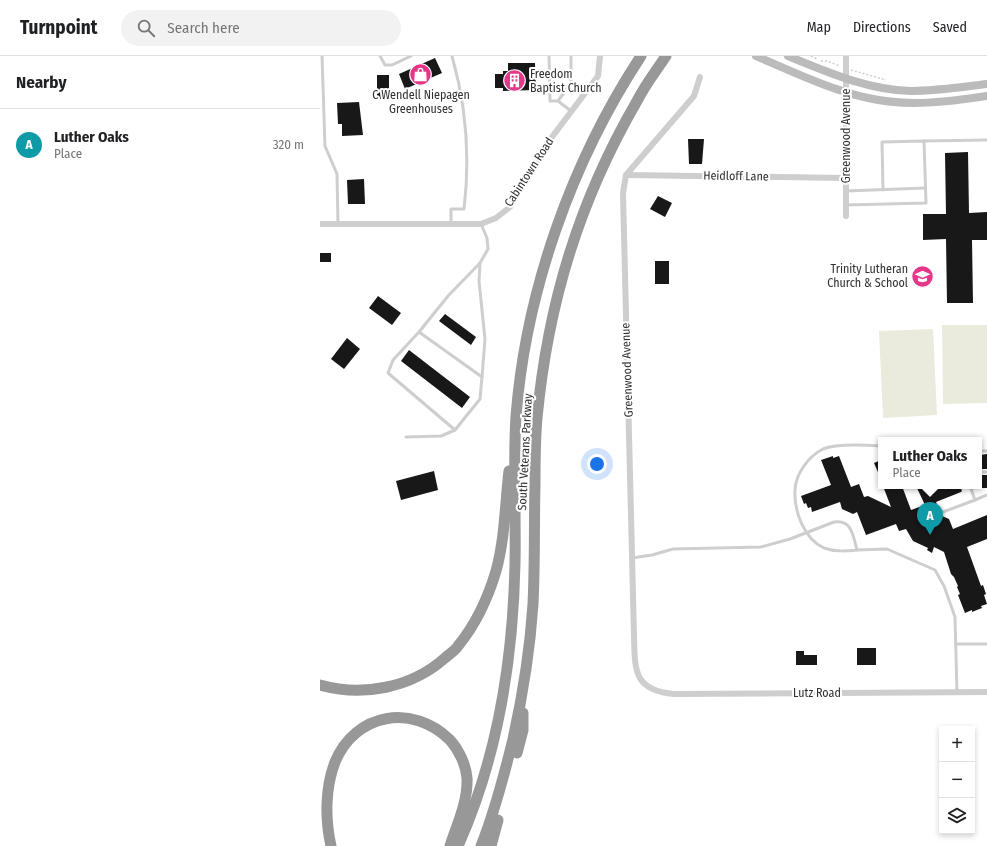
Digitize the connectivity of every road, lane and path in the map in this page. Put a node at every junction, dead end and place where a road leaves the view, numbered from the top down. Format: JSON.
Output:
{"nodes":[{"id":1,"x":322,"y":56,"type":"edge"},
{"id":2,"x":380,"y":56,"type":"edge"},
{"id":3,"x":411,"y":56,"type":"edge"},
{"id":4,"x":452,"y":56,"type":"edge"},
{"id":5,"x":550,"y":56,"type":"edge"},
{"id":6,"x":570,"y":56,"type":"edge"},
{"id":7,"x":600,"y":56,"type":"edge"},
{"id":8,"x":641,"y":56,"type":"edge"},
{"id":9,"x":666,"y":56,"type":"edge"},
{"id":10,"x":756,"y":56,"type":"edge"},
{"id":11,"x":788,"y":56,"type":"edge"},
{"id":12,"x":811,"y":56,"type":"edge"},
{"id":13,"x":846,"y":56,"type":"edge"},
{"id":14,"x":846,"y":68,"type":"junction"},
{"id":15,"x":700,"y":76,"type":"dead end"},
{"id":16,"x":846,"y":79,"type":"junction"},
{"id":17,"x":888,"y":81,"type":"dead end"},
{"id":18,"x":987,"y":84,"type":"edge"},
{"id":19,"x":846,"y":92,"type":"junction"},
{"id":20,"x":987,"y":96,"type":"edge"},
{"id":21,"x":558,"y":101,"type":"junction"},
{"id":22,"x":571,"y":110,"type":"junction"},
{"id":23,"x":987,"y":140,"type":"edge"},
{"id":24,"x":924,"y":141,"type":"junction"},
{"id":25,"x":626,"y":175,"type":"junction"},
{"id":26,"x":846,"y":178,"type":"junction"},
{"id":27,"x":925,"y":188,"type":"junction"},
{"id":28,"x":846,"y":190,"type":"junction"},
{"id":29,"x":883,"y":190,"type":"junction"},
{"id":30,"x":846,"y":205,"type":"junction"},
{"id":31,"x":846,"y":216,"type":"dead end"},
{"id":32,"x":320,"y":224,"type":"edge"},
{"id":33,"x":338,"y":224,"type":"junction"},
{"id":34,"x":451,"y":224,"type":"junction"},
{"id":35,"x":481,"y":224,"type":"junction"},
{"id":36,"x":480,"y":263,"type":"junction"},
{"id":37,"x":419,"y":332,"type":"junction"},
{"id":38,"x":482,"y":377,"type":"junction"},
{"id":39,"x":516,"y":417,"type":"junction"},
{"id":40,"x":455,"y":430,"type":"junction"},
{"id":41,"x":406,"y":437,"type":"dead end"},
{"id":42,"x":878,"y":446,"type":"edge"},
{"id":43,"x":971,"y":489,"type":"edge"},
{"id":44,"x":987,"y":495,"type":"edge"},
{"id":45,"x":975,"y":500,"type":"junction"},
{"id":46,"x":943,"y":512,"type":"dead end"},
{"id":47,"x":807,"y":532,"type":"junction"},
{"id":48,"x":858,"y":550,"type":"junction"},
{"id":49,"x":632,"y":558,"type":"junction"},
{"id":50,"x":956,"y":644,"type":"junction"},
{"id":51,"x":987,"y":644,"type":"edge"},
{"id":52,"x":320,"y":686,"type":"edge"},
{"id":53,"x":647,"y":687,"type":"joint"},
{"id":54,"x":957,"y":692,"type":"junction"},
{"id":55,"x":987,"y":692,"type":"edge"},
{"id":56,"x":523,"y":695,"type":"junction"},
{"id":57,"x":331,"y":846,"type":"edge"},
{"id":58,"x":450,"y":846,"type":"edge"},
{"id":59,"x":458,"y":846,"type":"edge"},
{"id":60,"x":481,"y":846,"type":"edge"},
{"id":61,"x":491,"y":846,"type":"edge"}],
"edges":[{"from":1,"to":33,"type":"lane"},
{"from":2,"to":3,"type":"lane"},
{"from":4,"to":34,"type":"lane"},
{"from":5,"to":21,"type":"lane"},
{"from":6,"to":21,"type":"lane"},
{"from":7,"to":22,"type":"street","name":"Cabintown Road"},
{"from":8,"to":39,"type":"highway","name":"South Veterans Parkway"},
{"from":9,"to":56,"type":"highway","name":"South Veterans Parkway"},
{"from":10,"to":19,"type":"main road"},
{"from":11,"to":16,"type":"main road"},
{"from":12,"to":14,"type":"path"},
{"from":13,"to":14,"type":"street","name":"Greenwood Avenue"},
{"from":14,"to":16,"type":"street","name":"Greenwood Avenue"},
{"from":14,"to":17,"type":"path"},
{"from":15,"to":25,"type":"street","name":"Greenwood Avenue"},
{"from":16,"to":18,"type":"main road"},
{"from":16,"to":19,"type":"street","name":"Greenwood Avenue"},
{"from":19,"to":20,"type":"main road"},
{"from":19,"to":26,"type":"street","name":"Greenwood Avenue"},
{"from":21,"to":22,"type":"lane"},
{"from":22,"to":35,"type":"street","name":"Cabintown Road"},
{"from":23,"to":24,"type":"lane"},
{"from":24,"to":27,"type":"lane"},
{"from":24,"to":29,"type":"lane"},
{"from":25,"to":26,"type":"street","name":"Heidloff Lane"},
{"from":25,"to":49,"type":"street","name":"Greenwood Avenue"},
{"from":26,"to":28,"type":"street","name":"Greenwood Avenue"},
{"from":27,"to":29,"type":"lane"},
{"from":27,"to":30,"type":"lane"},
{"from":28,"to":29,"type":"lane"},
{"from":28,"to":30,"type":"street","name":"Greenwood Avenue"},
{"from":30,"to":31,"type":"street","name":"Greenwood Avenue"},
{"from":32,"to":33,"type":"street","name":"Cabintown Road"},
{"from":33,"to":34,"type":"street","name":"Cabintown Road"},
{"from":34,"to":35,"type":"street","name":"Cabintown Road"},
{"from":35,"to":36,"type":"lane"},
{"from":36,"to":37,"type":"lane"},
{"from":36,"to":38,"type":"lane"},
{"from":37,"to":38,"type":"lane"},
{"from":37,"to":40,"type":"lane"},
{"from":38,"to":40,"type":"lane"},
{"from":39,"to":52,"type":"highway"},
{"from":39,"to":59,"type":"highway","name":"South Veterans Parkway"},
{"from":40,"to":41,"type":"lane"},
{"from":42,"to":47,"type":"lane"},
{"from":43,"to":45,"type":"lane"},
{"from":44,"to":45,"type":"lane"},
{"from":45,"to":46,"type":"lane"},
{"from":47,"to":48,"type":"lane"},
{"from":47,"to":48,"type":"lane"},
{"from":47,"to":49,"type":"lane"},
{"from":48,"to":50,"type":"lane"},
{"from":49,"to":53,"type":"street","name":"Greenwood Avenue"},
{"from":50,"to":51,"type":"lane"},
{"from":50,"to":54,"type":"lane"},
{"from":53,"to":54,"type":"street","name":"Lutz Road"},
{"from":54,"to":55,"type":"street","name":"Lutz Road"},
{"from":56,"to":60,"type":"highway","name":"South Veterans Parkway"},
{"from":56,"to":61,"type":"highway"},
{"from":57,"to":58,"type":"highway"}]}
